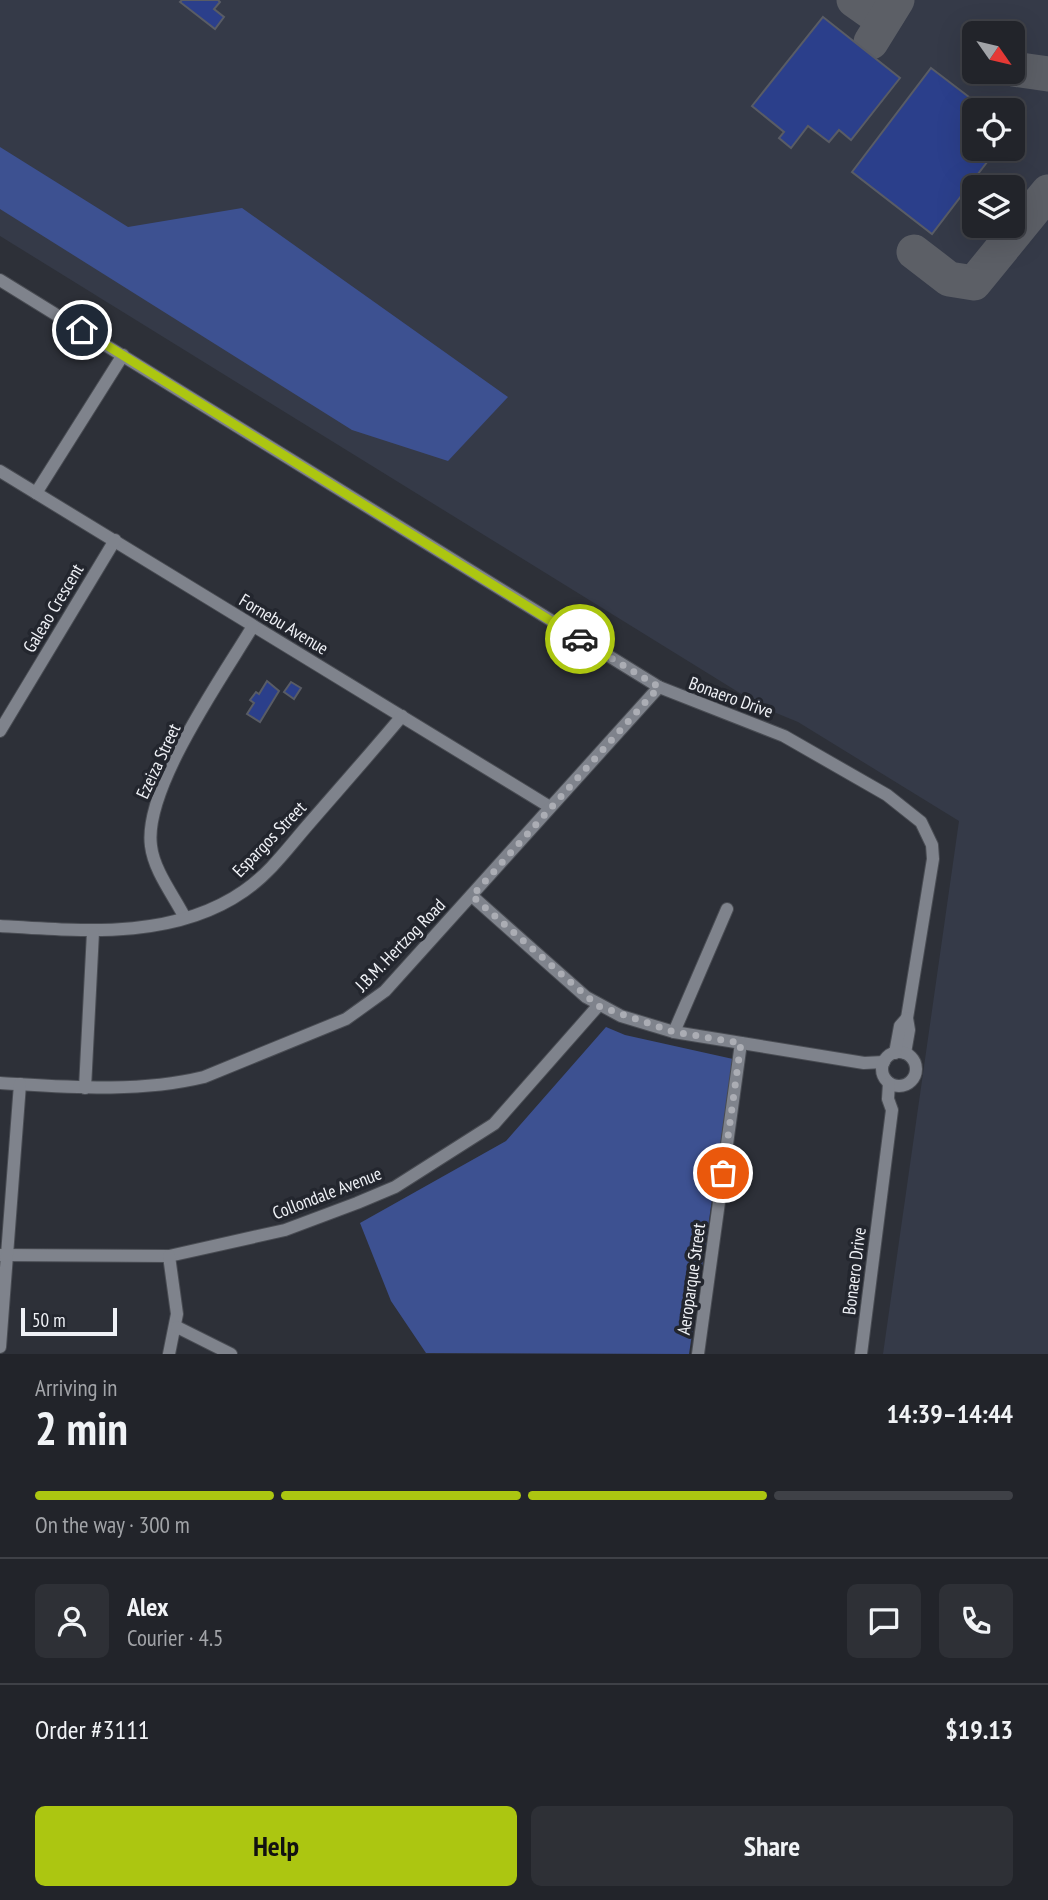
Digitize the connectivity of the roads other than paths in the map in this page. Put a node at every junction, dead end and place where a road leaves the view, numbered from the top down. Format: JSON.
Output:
{"nodes":[{"id":1,"x":0,"y":280,"type":"edge"},
{"id":2,"x":123,"y":355,"type":"junction"},
{"id":3,"x":0,"y":471,"type":"edge"},
{"id":4,"x":36,"y":493,"type":"junction"},
{"id":5,"x":115,"y":540,"type":"junction"},
{"id":6,"x":253,"y":626,"type":"junction"},
{"id":7,"x":659,"y":687,"type":"junction"},
{"id":8,"x":402,"y":716,"type":"junction"},
{"id":9,"x":0,"y":731,"type":"edge"},
{"id":10,"x":550,"y":807,"type":"junction"},
{"id":11,"x":472,"y":896,"type":"junction"},
{"id":12,"x":727,"y":909,"type":"dead end"},
{"id":13,"x":185,"y":918,"type":"junction"},
{"id":14,"x":0,"y":926,"type":"edge"},
{"id":15,"x":93,"y":932,"type":"junction"},
{"id":16,"x":598,"y":1006,"type":"junction"},
{"id":17,"x":674,"y":1032,"type":"junction"},
{"id":18,"x":741,"y":1043,"type":"junction"},
{"id":19,"x":900,"y":1053,"type":"junction"},
{"id":20,"x":886,"y":1072,"type":"junction"},
{"id":21,"x":0,"y":1083,"type":"edge"},
{"id":22,"x":20,"y":1084,"type":"junction"},
{"id":23,"x":904,"y":1086,"type":"junction"},
{"id":24,"x":85,"y":1088,"type":"junction"},
{"id":25,"x":892,"y":1110,"type":"junction"},
{"id":26,"x":4,"y":1256,"type":"edge"},
{"id":27,"x":169,"y":1256,"type":"junction"},
{"id":28,"x":177,"y":1327,"type":"junction"},
{"id":29,"x":0,"y":1347,"type":"edge"},
{"id":30,"x":169,"y":1354,"type":"edge"},
{"id":31,"x":231,"y":1354,"type":"edge"},
{"id":32,"x":698,"y":1354,"type":"edge"},
{"id":33,"x":861,"y":1354,"type":"edge"}],
"edges":[{"from":1,"to":2,"type":"street","name":"Bonaero Drive"},
{"from":2,"to":4,"type":"street"},
{"from":2,"to":7,"type":"street","name":"Bonaero Drive"},
{"from":3,"to":4,"type":"street","name":"Fornebu Avenue"},
{"from":4,"to":5,"type":"street","name":"Fornebu Avenue"},
{"from":5,"to":6,"type":"street","name":"Fornebu Avenue"},
{"from":5,"to":9,"type":"street","name":"Galeao Crescent"},
{"from":6,"to":8,"type":"street","name":"Fornebu Avenue"},
{"from":6,"to":13,"type":"street","name":"Ezeiza Street"},
{"from":7,"to":10,"type":"street","name":"J.B.M. Hertzog Road"},
{"from":7,"to":19,"type":"street","name":"Bonaero Drive"},
{"from":8,"to":10,"type":"street","name":"Fornebu Avenue"},
{"from":8,"to":13,"type":"street","name":"Espargos Street"},
{"from":10,"to":11,"type":"street","name":"J.B.M. Hertzog Road"},
{"from":11,"to":16,"type":"street"},
{"from":11,"to":24,"type":"street","name":"J.B.M. Hertzog Road"},
{"from":12,"to":17,"type":"street"},
{"from":13,"to":15,"type":"street","name":"Espargos Street"},
{"from":14,"to":15,"type":"street","name":"Espargos Street"},
{"from":15,"to":24,"type":"street"},
{"from":16,"to":17,"type":"street"},
{"from":16,"to":27,"type":"street","name":"Collondale Avenue"},
{"from":17,"to":18,"type":"street"},
{"from":18,"to":20,"type":"street"},
{"from":18,"to":32,"type":"street","name":"Aeroparque Street"},
{"from":19,"to":20,"type":"street"},
{"from":19,"to":23,"type":"street","name":"Bonaero Drive"},
{"from":20,"to":23,"type":"street"},
{"from":20,"to":25,"type":"street","name":"Bonaero Drive"},
{"from":21,"to":22,"type":"street","name":"J.B.M. Hertzog Road"},
{"from":22,"to":24,"type":"street","name":"J.B.M. Hertzog Road"},
{"from":22,"to":26,"type":"street"},
{"from":23,"to":25,"type":"street","name":"Bonaero Drive"},
{"from":25,"to":33,"type":"street","name":"Bonaero Drive"},
{"from":26,"to":27,"type":"street","name":"Collondale Avenue"},
{"from":26,"to":29,"type":"street"},
{"from":27,"to":28,"type":"street"},
{"from":28,"to":30,"type":"street"},
{"from":28,"to":31,"type":"street"}]}
